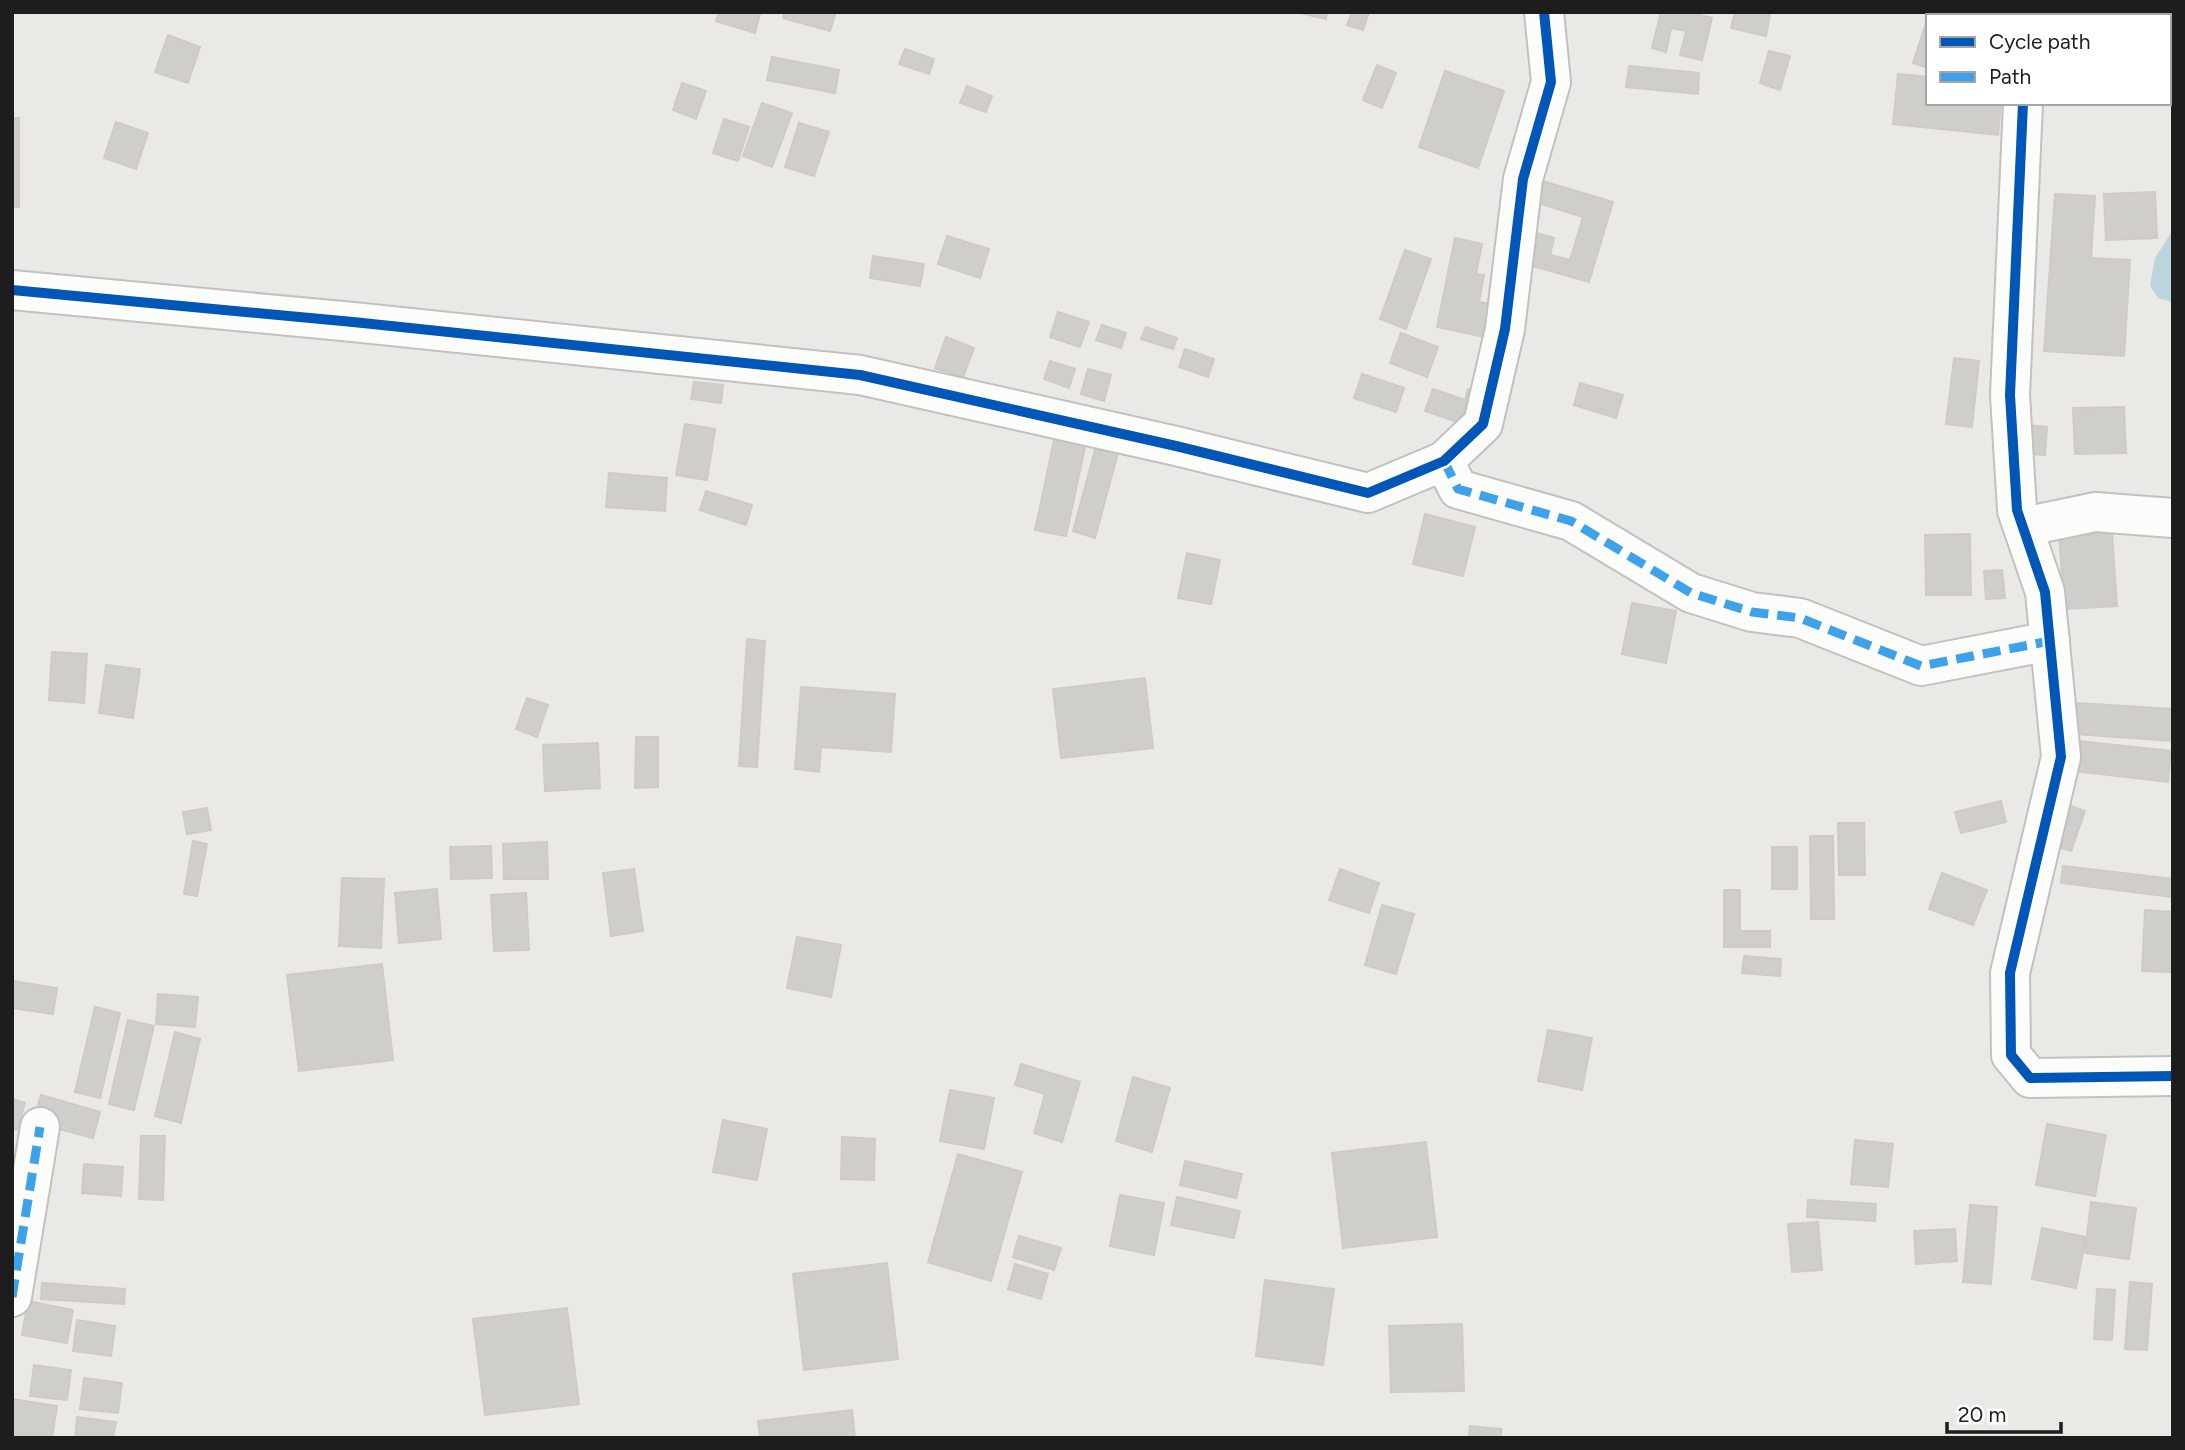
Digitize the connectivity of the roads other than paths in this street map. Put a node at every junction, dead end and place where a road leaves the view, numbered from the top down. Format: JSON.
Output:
{"nodes":[{"id":1,"x":1544,"y":12,"type":"edge"},
{"id":2,"x":2023,"y":105,"type":"edge"},
{"id":3,"x":12,"y":290,"type":"edge"},
{"id":4,"x":1444,"y":461,"type":"junction"},
{"id":5,"x":2173,"y":518,"type":"edge"},
{"id":6,"x":2023,"y":527,"type":"junction"},
{"id":7,"x":2050,"y":641,"type":"junction"},
{"id":8,"x":2173,"y":1076,"type":"edge"},
{"id":9,"x":40,"y":1127,"type":"dead end"},
{"id":10,"x":12,"y":1297,"type":"edge"}],
"edges":[{"from":1,"to":4,"type":"street"},
{"from":2,"to":6,"type":"street"},
{"from":3,"to":4,"type":"street"},
{"from":4,"to":7,"type":"street"},
{"from":5,"to":6,"type":"street"},
{"from":6,"to":7,"type":"street"},
{"from":7,"to":8,"type":"street"},
{"from":9,"to":10,"type":"street"}]}
